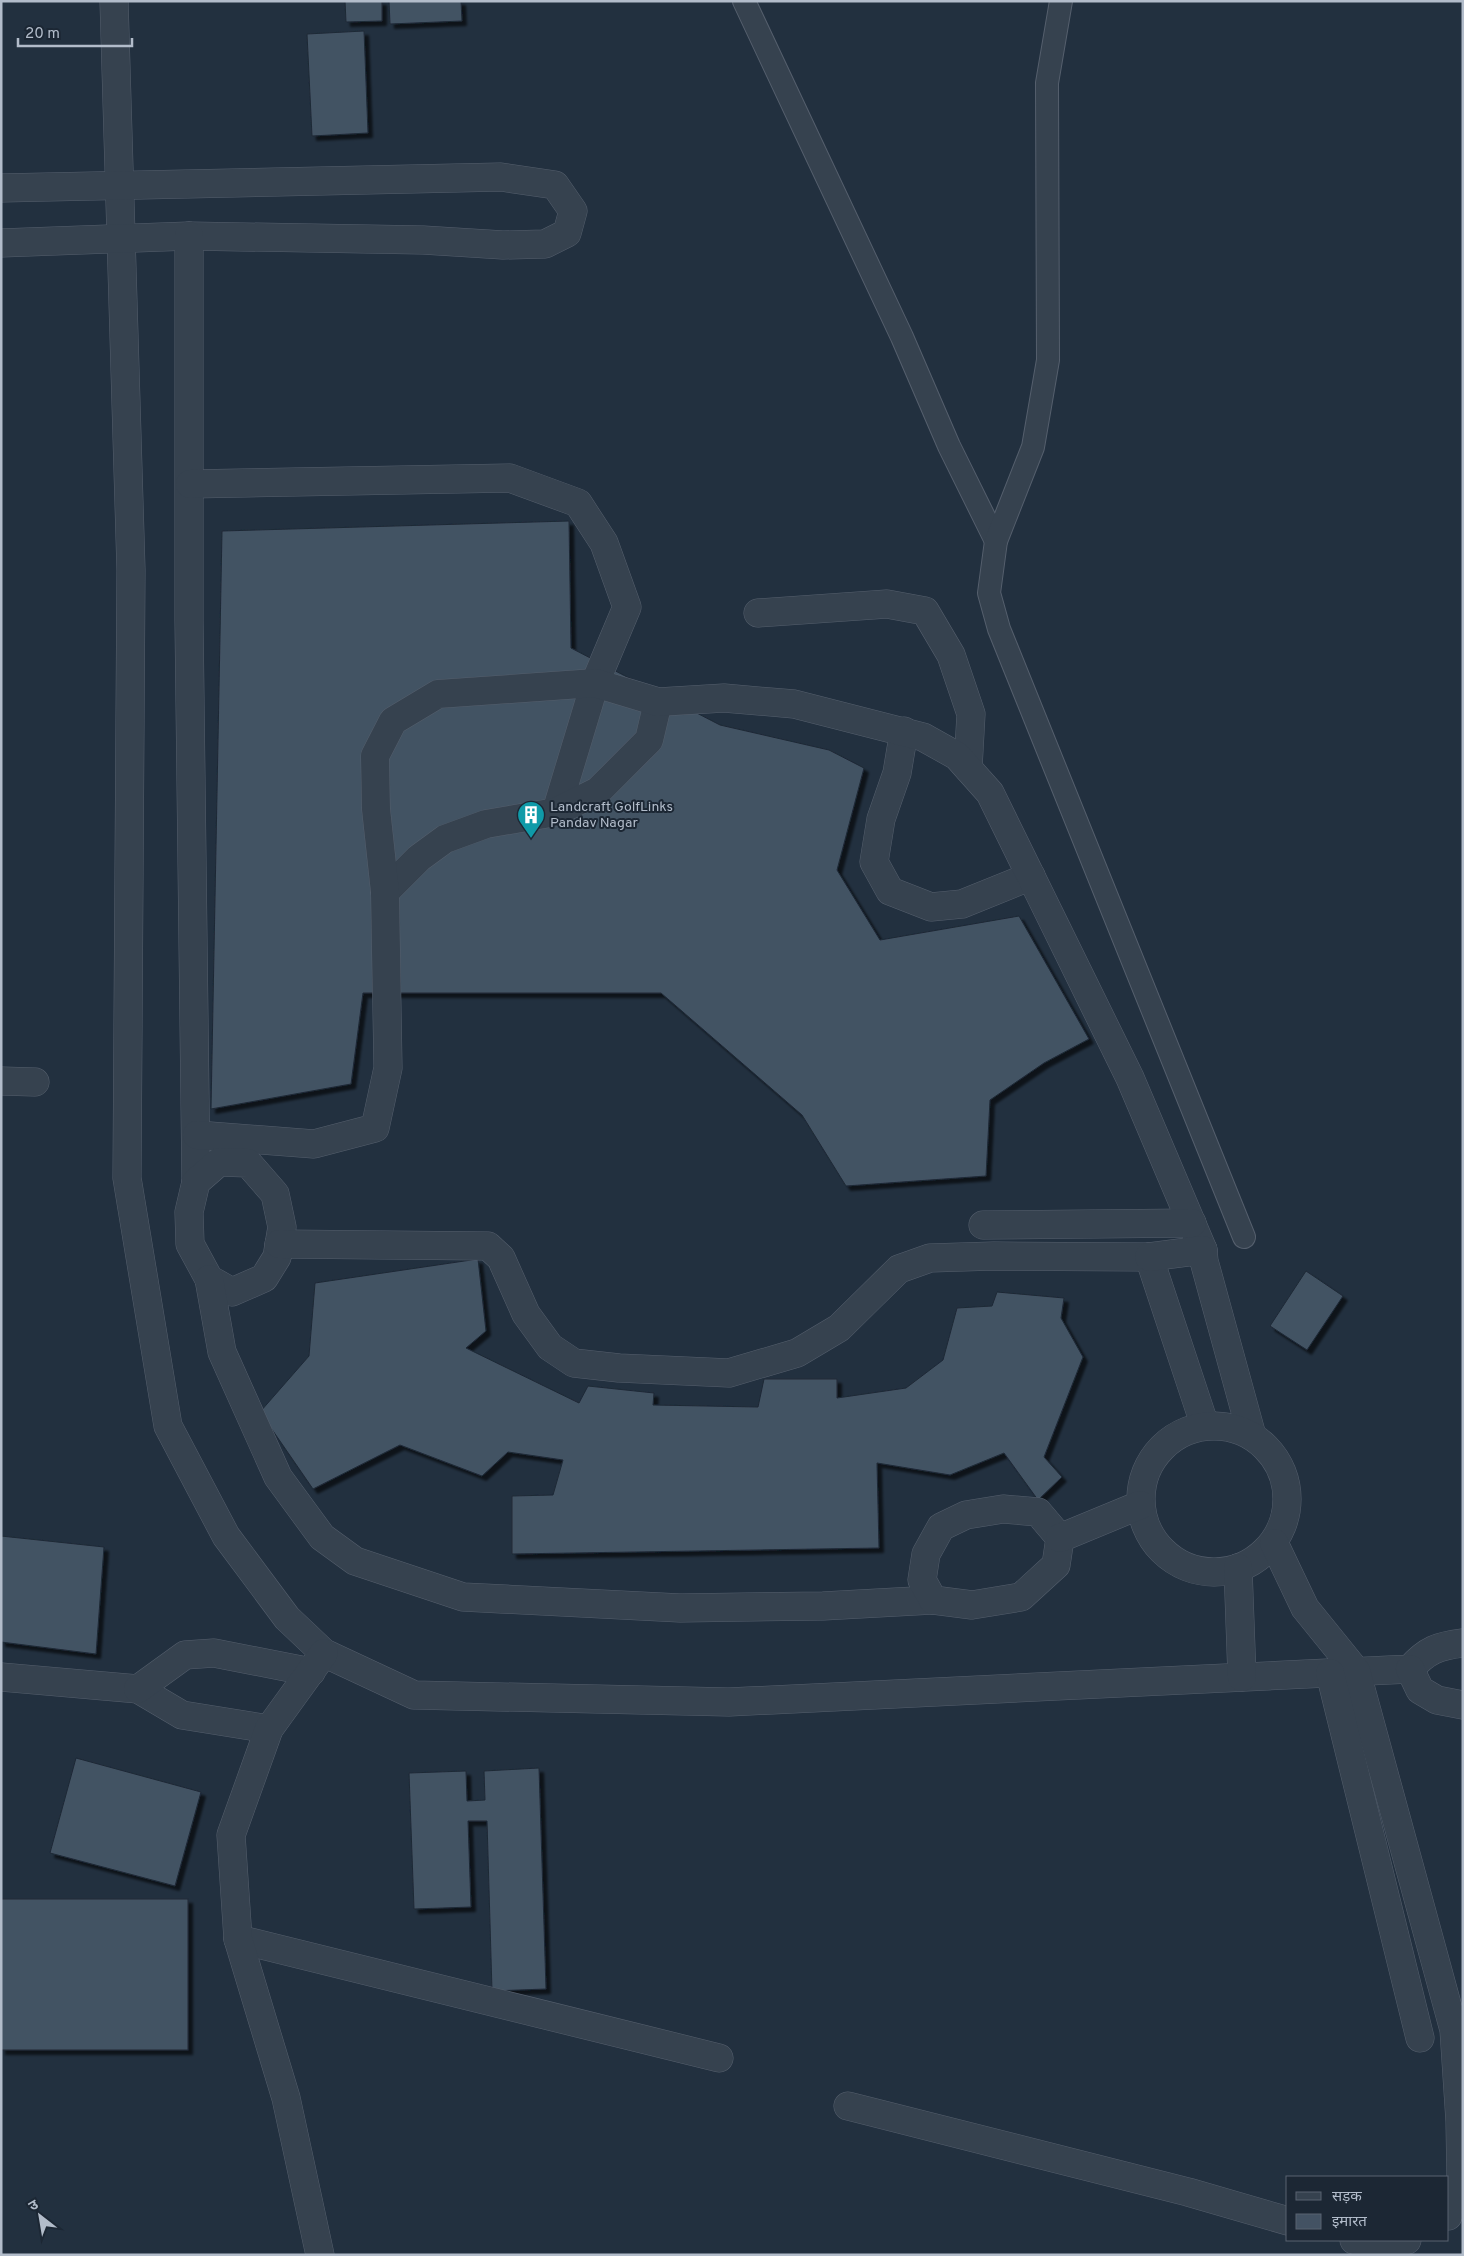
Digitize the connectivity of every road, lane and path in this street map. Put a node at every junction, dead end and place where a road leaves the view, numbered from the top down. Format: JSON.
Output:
{"nodes":[{"id":1,"x":114,"y":1,"type":"edge"},
{"id":2,"x":744,"y":1,"type":"edge"},
{"id":3,"x":1061,"y":1,"type":"edge"},
{"id":4,"x":119,"y":186,"type":"junction"},
{"id":5,"x":1,"y":188,"type":"edge"},
{"id":6,"x":189,"y":236,"type":"junction"},
{"id":7,"x":121,"y":239,"type":"junction"},
{"id":8,"x":1,"y":243,"type":"edge"},
{"id":9,"x":190,"y":484,"type":"junction"},
{"id":10,"x":996,"y":541,"type":"junction"},
{"id":11,"x":758,"y":613,"type":"dead end"},
{"id":12,"x":595,"y":683,"type":"junction"},
{"id":13,"x":658,"y":702,"type":"junction"},
{"id":14,"x":904,"y":732,"type":"junction"},
{"id":15,"x":968,"y":768,"type":"junction"},
{"id":16,"x":556,"y":812,"type":"junction"},
{"id":17,"x":1031,"y":876,"type":"junction"},
{"id":18,"x":385,"y":892,"type":"junction"},
{"id":19,"x":1,"y":1081,"type":"edge"},
{"id":20,"x":35,"y":1082,"type":"dead end"},
{"id":21,"x":197,"y":1135,"type":"junction"},
{"id":22,"x":196,"y":1182,"type":"junction"},
{"id":23,"x":1192,"y":1223,"type":"junction"},
{"id":24,"x":983,"y":1225,"type":"dead end"},
{"id":25,"x":1244,"y":1237,"type":"dead end"},
{"id":26,"x":279,"y":1244,"type":"junction"},
{"id":27,"x":1203,"y":1250,"type":"junction"},
{"id":28,"x":1149,"y":1257,"type":"junction"},
{"id":29,"x":209,"y":1280,"type":"junction"},
{"id":30,"x":1204,"y":1426,"type":"junction"},
{"id":31,"x":1252,"y":1436,"type":"junction"},
{"id":32,"x":1140,"y":1505,"type":"junction"},
{"id":33,"x":1060,"y":1538,"type":"junction"},
{"id":34,"x":1274,"y":1543,"type":"junction"},
{"id":35,"x":1238,"y":1568,"type":"junction"},
{"id":36,"x":933,"y":1600,"type":"junction"},
{"id":37,"x":1463,"y":1643,"type":"edge"},
{"id":38,"x":317,"y":1663,"type":"junction"},
{"id":39,"x":1410,"y":1669,"type":"junction"},
{"id":40,"x":1343,"y":1672,"type":"junction"},
{"id":41,"x":1,"y":1677,"type":"edge"},
{"id":42,"x":1242,"y":1677,"type":"junction"},
{"id":43,"x":138,"y":1689,"type":"junction"},
{"id":44,"x":1463,"y":1705,"type":"edge"},
{"id":45,"x":269,"y":1729,"type":"junction"},
{"id":46,"x":238,"y":1939,"type":"junction"},
{"id":47,"x":1420,"y":2038,"type":"dead end"},
{"id":48,"x":719,"y":2058,"type":"dead end"},
{"id":49,"x":848,"y":2106,"type":"dead end"},
{"id":50,"x":1449,"y":2213,"type":"edge"},
{"id":51,"x":1286,"y":2220,"type":"edge"},
{"id":52,"x":1358,"y":2241,"type":"edge"},
{"id":53,"x":1403,"y":2241,"type":"edge"},
{"id":54,"x":320,"y":2255,"type":"edge"}],
"edges":[{"from":1,"to":4,"type":"street"},
{"from":2,"to":10,"type":"lane"},
{"from":3,"to":10,"type":"lane"},
{"from":4,"to":5,"type":"street"},
{"from":4,"to":6,"type":"street"},
{"from":4,"to":7,"type":"street"},
{"from":6,"to":7,"type":"street"},
{"from":6,"to":9,"type":"street"},
{"from":7,"to":8,"type":"street"},
{"from":7,"to":38,"type":"street"},
{"from":9,"to":12,"type":"street"},
{"from":9,"to":21,"type":"street"},
{"from":10,"to":25,"type":"lane"},
{"from":11,"to":15,"type":"street"},
{"from":12,"to":13,"type":"street"},
{"from":12,"to":16,"type":"street"},
{"from":12,"to":18,"type":"street"},
{"from":13,"to":14,"type":"street"},
{"from":13,"to":16,"type":"street"},
{"from":14,"to":15,"type":"street"},
{"from":14,"to":17,"type":"street"},
{"from":15,"to":17,"type":"street"},
{"from":16,"to":18,"type":"street"},
{"from":17,"to":23,"type":"street"},
{"from":18,"to":21,"type":"street"},
{"from":19,"to":20,"type":"street"},
{"from":21,"to":22,"type":"street"},
{"from":22,"to":26,"type":"street"},
{"from":22,"to":29,"type":"street"},
{"from":23,"to":24,"type":"street"},
{"from":23,"to":27,"type":"street"},
{"from":26,"to":28,"type":"street"},
{"from":26,"to":29,"type":"street"},
{"from":27,"to":28,"type":"street"},
{"from":27,"to":31,"type":"street"},
{"from":28,"to":30,"type":"street"},
{"from":29,"to":36,"type":"street"},
{"from":30,"to":31,"type":"street"},
{"from":30,"to":32,"type":"street"},
{"from":31,"to":34,"type":"street"},
{"from":32,"to":33,"type":"street"},
{"from":32,"to":35,"type":"street"},
{"from":33,"to":36,"type":"street"},
{"from":33,"to":36,"type":"street"},
{"from":34,"to":35,"type":"street"},
{"from":34,"to":40,"type":"street"},
{"from":35,"to":42,"type":"street"},
{"from":37,"to":39,"type":"street"},
{"from":38,"to":42,"type":"street"},
{"from":38,"to":43,"type":"street"},
{"from":38,"to":45,"type":"street"},
{"from":39,"to":40,"type":"street"},
{"from":39,"to":44,"type":"street"},
{"from":40,"to":42,"type":"street"},
{"from":40,"to":47,"type":"street"},
{"from":40,"to":50,"type":"street"},
{"from":41,"to":43,"type":"street"},
{"from":43,"to":45,"type":"street"},
{"from":45,"to":46,"type":"street"},
{"from":46,"to":48,"type":"street"},
{"from":46,"to":54,"type":"street"},
{"from":49,"to":51,"type":"street"},
{"from":52,"to":53,"type":"street"}]}
